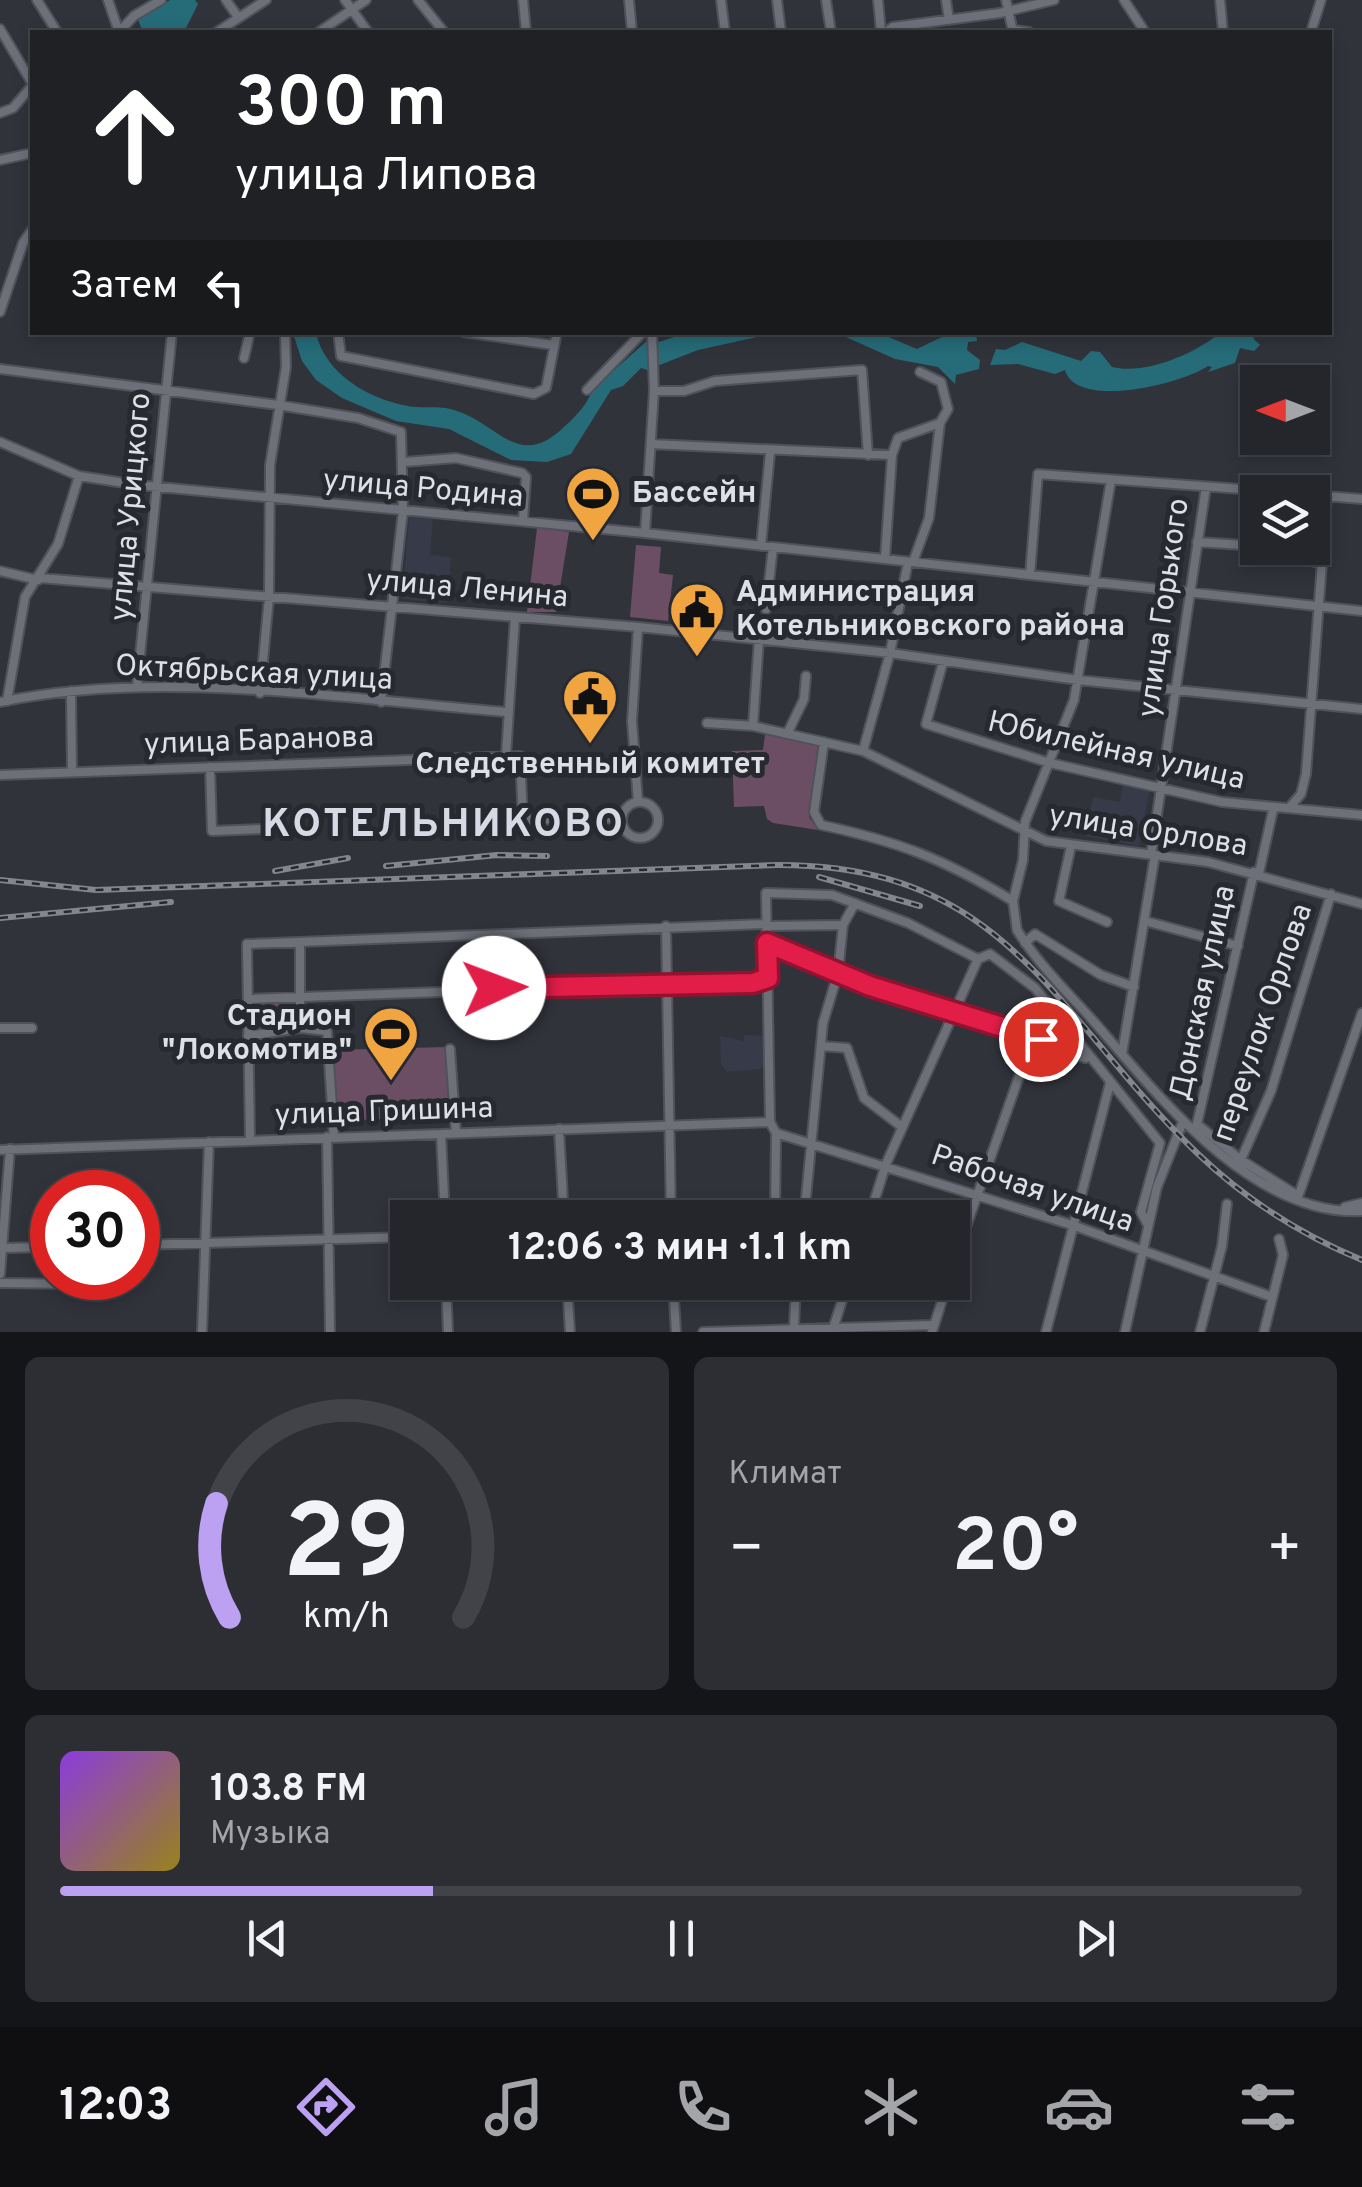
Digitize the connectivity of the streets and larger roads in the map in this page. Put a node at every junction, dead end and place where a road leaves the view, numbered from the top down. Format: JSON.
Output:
{"nodes":[{"id":1,"x":37,"y":0,"type":"edge"},
{"id":2,"x":108,"y":0,"type":"edge"},
{"id":3,"x":161,"y":0,"type":"edge"},
{"id":4,"x":226,"y":0,"type":"edge"},
{"id":5,"x":266,"y":0,"type":"edge"},
{"id":6,"x":345,"y":0,"type":"edge"},
{"id":7,"x":366,"y":0,"type":"edge"},
{"id":8,"x":418,"y":0,"type":"edge"},
{"id":9,"x":523,"y":0,"type":"edge"},
{"id":10,"x":629,"y":0,"type":"edge"},
{"id":11,"x":721,"y":0,"type":"edge"},
{"id":12,"x":777,"y":0,"type":"edge"},
{"id":13,"x":826,"y":0,"type":"edge"},
{"id":14,"x":878,"y":0,"type":"edge"},
{"id":15,"x":946,"y":0,"type":"edge"},
{"id":16,"x":1054,"y":0,"type":"edge"},
{"id":17,"x":1124,"y":0,"type":"edge"},
{"id":18,"x":1220,"y":0,"type":"edge"},
{"id":19,"x":1321,"y":0,"type":"edge"},
{"id":20,"x":1007,"y":5,"type":"edge"},
{"id":21,"x":351,"y":10,"type":"junction"},
{"id":22,"x":238,"y":18,"type":"junction"},
{"id":23,"x":949,"y":20,"type":"junction"},
{"id":24,"x":0,"y":29,"type":"edge"},
{"id":25,"x":56,"y":30,"type":"edge"},
{"id":26,"x":118,"y":30,"type":"edge"},
{"id":27,"x":121,"y":30,"type":"edge"},
{"id":28,"x":221,"y":30,"type":"edge"},
{"id":29,"x":322,"y":30,"type":"edge"},
{"id":30,"x":366,"y":30,"type":"edge"},
{"id":31,"x":442,"y":30,"type":"edge"},
{"id":32,"x":526,"y":30,"type":"edge"},
{"id":33,"x":632,"y":30,"type":"edge"},
{"id":34,"x":725,"y":30,"type":"edge"},
{"id":35,"x":781,"y":30,"type":"edge"},
{"id":36,"x":831,"y":30,"type":"edge"},
{"id":37,"x":884,"y":30,"type":"edge"},
{"id":38,"x":895,"y":30,"type":"edge"},
{"id":39,"x":1013,"y":30,"type":"edge"},
{"id":40,"x":1144,"y":30,"type":"edge"},
{"id":41,"x":1223,"y":30,"type":"edge"},
{"id":42,"x":1312,"y":30,"type":"edge"},
{"id":43,"x":30,"y":81,"type":"edge"},
{"id":44,"x":30,"y":87,"type":"edge"},
{"id":45,"x":0,"y":113,"type":"edge"},
{"id":46,"x":30,"y":153,"type":"edge"},
{"id":47,"x":1,"y":159,"type":"edge"},
{"id":48,"x":30,"y":235,"type":"edge"},
{"id":49,"x":0,"y":311,"type":"edge"},
{"id":50,"x":172,"y":335,"type":"edge"},
{"id":51,"x":249,"y":335,"type":"edge"},
{"id":52,"x":285,"y":335,"type":"edge"},
{"id":53,"x":338,"y":335,"type":"edge"},
{"id":54,"x":484,"y":335,"type":"edge"},
{"id":55,"x":556,"y":335,"type":"edge"},
{"id":56,"x":649,"y":335,"type":"edge"},
{"id":57,"x":650,"y":335,"type":"edge"},
{"id":58,"x":552,"y":345,"type":"junction"},
{"id":59,"x":244,"y":358,"type":"dead end"},
{"id":60,"x":0,"y":369,"type":"edge"},
{"id":61,"x":920,"y":372,"type":"dead end"},
{"id":62,"x":587,"y":390,"type":"dead end"},
{"id":63,"x":166,"y":391,"type":"junction"},
{"id":64,"x":654,"y":391,"type":"junction"},
{"id":65,"x":278,"y":404,"type":"junction"},
{"id":66,"x":940,"y":424,"type":"junction"},
{"id":67,"x":0,"y":442,"type":"edge"},
{"id":68,"x":651,"y":444,"type":"junction"},
{"id":69,"x":770,"y":453,"type":"junction"},
{"id":70,"x":868,"y":455,"type":"junction"},
{"id":71,"x":892,"y":455,"type":"junction"},
{"id":72,"x":404,"y":462,"type":"junction"},
{"id":73,"x":78,"y":476,"type":"junction"},
{"id":74,"x":1111,"y":480,"type":"junction"},
{"id":75,"x":157,"y":486,"type":"junction"},
{"id":76,"x":1206,"y":487,"type":"junction"},
{"id":77,"x":1240,"y":489,"type":"edge"},
{"id":78,"x":1330,"y":496,"type":"edge"},
{"id":79,"x":268,"y":498,"type":"junction"},
{"id":80,"x":1362,"y":499,"type":"edge"},
{"id":81,"x":403,"y":512,"type":"junction"},
{"id":82,"x":523,"y":522,"type":"junction"},
{"id":83,"x":645,"y":533,"type":"junction"},
{"id":84,"x":1197,"y":542,"type":"junction"},
{"id":85,"x":1240,"y":545,"type":"edge"},
{"id":86,"x":761,"y":546,"type":"junction"},
{"id":87,"x":772,"y":547,"type":"junction"},
{"id":88,"x":885,"y":559,"type":"junction"},
{"id":89,"x":911,"y":562,"type":"junction"},
{"id":90,"x":1321,"y":565,"type":"edge"},
{"id":91,"x":0,"y":571,"type":"edge"},
{"id":92,"x":1030,"y":575,"type":"junction"},
{"id":93,"x":39,"y":579,"type":"junction"},
{"id":94,"x":1094,"y":582,"type":"junction"},
{"id":95,"x":148,"y":588,"type":"junction"},
{"id":96,"x":1189,"y":593,"type":"junction"},
{"id":97,"x":270,"y":597,"type":"junction"},
{"id":98,"x":390,"y":606,"type":"junction"},
{"id":99,"x":1317,"y":607,"type":"junction"},
{"id":100,"x":766,"y":610,"type":"dead end"},
{"id":101,"x":1362,"y":611,"type":"edge"},
{"id":102,"x":516,"y":617,"type":"junction"},
{"id":103,"x":638,"y":626,"type":"junction"},
{"id":104,"x":760,"y":639,"type":"junction"},
{"id":105,"x":890,"y":652,"type":"junction"},
{"id":106,"x":942,"y":662,"type":"junction"},
{"id":107,"x":7,"y":665,"type":"edge"},
{"id":108,"x":806,"y":676,"type":"dead end"},
{"id":109,"x":1078,"y":680,"type":"junction"},
{"id":110,"x":137,"y":686,"type":"junction"},
{"id":111,"x":71,"y":691,"type":"junction"},
{"id":112,"x":1176,"y":691,"type":"junction"},
{"id":113,"x":260,"y":693,"type":"junction"},
{"id":114,"x":4,"y":701,"type":"edge"},
{"id":115,"x":381,"y":702,"type":"junction"},
{"id":116,"x":1312,"y":704,"type":"junction"},
{"id":117,"x":1362,"y":709,"type":"edge"},
{"id":118,"x":506,"y":712,"type":"junction"},
{"id":119,"x":707,"y":723,"type":"dead end"},
{"id":120,"x":753,"y":726,"type":"junction"},
{"id":121,"x":787,"y":734,"type":"junction"},
{"id":122,"x":824,"y":742,"type":"junction"},
{"id":123,"x":862,"y":751,"type":"junction"},
{"id":124,"x":506,"y":756,"type":"junction"},
{"id":125,"x":1050,"y":763,"type":"junction"},
{"id":126,"x":210,"y":767,"type":"junction"},
{"id":127,"x":72,"y":772,"type":"junction"},
{"id":128,"x":0,"y":774,"type":"edge"},
{"id":129,"x":1161,"y":788,"type":"junction"},
{"id":130,"x":1300,"y":794,"type":"junction"},
{"id":131,"x":638,"y":802,"type":"junction"},
{"id":132,"x":1290,"y":808,"type":"junction"},
{"id":133,"x":1274,"y":810,"type":"junction"},
{"id":134,"x":1311,"y":811,"type":"junction"},
{"id":135,"x":1362,"y":815,"type":"edge"},
{"id":136,"x":622,"y":818,"type":"junction"},
{"id":137,"x":262,"y":829,"type":"dead end"},
{"id":138,"x":1023,"y":832,"type":"junction"},
{"id":139,"x":1071,"y":846,"type":"junction"},
{"id":140,"x":1153,"y":855,"type":"junction"},
{"id":141,"x":1256,"y":872,"type":"junction"},
{"id":142,"x":1332,"y":894,"type":"junction"},
{"id":143,"x":1013,"y":901,"type":"junction"},
{"id":144,"x":855,"y":903,"type":"junction"},
{"id":145,"x":1362,"y":904,"type":"edge"},
{"id":146,"x":1144,"y":921,"type":"junction"},
{"id":147,"x":1106,"y":922,"type":"dead end"},
{"id":148,"x":766,"y":925,"type":"junction"},
{"id":149,"x":843,"y":925,"type":"junction"},
{"id":150,"x":666,"y":926,"type":"junction"},
{"id":151,"x":300,"y":942,"type":"junction"},
{"id":152,"x":767,"y":943,"type":"junction"},
{"id":153,"x":1025,"y":943,"type":"junction"},
{"id":154,"x":1238,"y":946,"type":"junction"},
{"id":155,"x":978,"y":959,"type":"junction"},
{"id":156,"x":838,"y":972,"type":"junction"},
{"id":157,"x":768,"y":978,"type":"junction"},
{"id":158,"x":666,"y":983,"type":"junction"},
{"id":159,"x":1134,"y":987,"type":"junction"},
{"id":160,"x":302,"y":997,"type":"junction"},
{"id":161,"x":248,"y":999,"type":"junction"},
{"id":162,"x":1045,"y":1002,"type":"junction"},
{"id":163,"x":955,"y":1010,"type":"junction"},
{"id":164,"x":1362,"y":1013,"type":"edge"},
{"id":165,"x":0,"y":1028,"type":"edge"},
{"id":166,"x":32,"y":1028,"type":"dead end"},
{"id":167,"x":300,"y":1028,"type":"junction"},
{"id":168,"x":248,"y":1036,"type":"junction"},
{"id":169,"x":1031,"y":1037,"type":"junction"},
{"id":170,"x":821,"y":1046,"type":"junction"},
{"id":171,"x":450,"y":1049,"type":"dead end"},
{"id":172,"x":1122,"y":1054,"type":"junction"},
{"id":173,"x":1090,"y":1060,"type":"junction"},
{"id":174,"x":1110,"y":1083,"type":"junction"},
{"id":175,"x":770,"y":1122,"type":"junction"},
{"id":176,"x":668,"y":1125,"type":"junction"},
{"id":177,"x":902,"y":1128,"type":"junction"},
{"id":178,"x":1181,"y":1128,"type":"junction"},
{"id":179,"x":559,"y":1129,"type":"junction"},
{"id":180,"x":776,"y":1133,"type":"junction"},
{"id":181,"x":441,"y":1134,"type":"junction"},
{"id":182,"x":456,"y":1134,"type":"junction"},
{"id":183,"x":331,"y":1137,"type":"junction"},
{"id":184,"x":250,"y":1140,"type":"junction"},
{"id":185,"x":210,"y":1142,"type":"junction"},
{"id":186,"x":814,"y":1143,"type":"junction"},
{"id":187,"x":5,"y":1149,"type":"edge"},
{"id":188,"x":1239,"y":1163,"type":"junction"},
{"id":189,"x":886,"y":1164,"type":"junction"},
{"id":190,"x":976,"y":1194,"type":"junction"},
{"id":191,"x":1298,"y":1197,"type":"junction"},
{"id":192,"x":443,"y":1200,"type":"edge"},
{"id":193,"x":563,"y":1200,"type":"edge"},
{"id":194,"x":670,"y":1200,"type":"edge"},
{"id":195,"x":775,"y":1200,"type":"edge"},
{"id":196,"x":806,"y":1200,"type":"edge"},
{"id":197,"x":875,"y":1200,"type":"edge"},
{"id":198,"x":1362,"y":1203,"type":"edge"},
{"id":199,"x":1227,"y":1204,"type":"dead end"},
{"id":200,"x":1326,"y":1208,"type":"junction"},
{"id":201,"x":1362,"y":1211,"type":"edge"},
{"id":202,"x":970,"y":1212,"type":"edge"},
{"id":203,"x":1148,"y":1225,"type":"junction"},
{"id":204,"x":1072,"y":1226,"type":"junction"},
{"id":205,"x":390,"y":1238,"type":"edge"},
{"id":206,"x":1280,"y":1239,"type":"dead end"},
{"id":207,"x":329,"y":1240,"type":"junction"},
{"id":208,"x":207,"y":1244,"type":"junction"},
{"id":209,"x":160,"y":1245,"type":"edge"},
{"id":210,"x":30,"y":1247,"type":"edge"},
{"id":211,"x":2,"y":1248,"type":"edge"},
{"id":212,"x":1142,"y":1250,"type":"junction"},
{"id":213,"x":0,"y":1274,"type":"edge"},
{"id":214,"x":1214,"y":1278,"type":"junction"},
{"id":215,"x":0,"y":1283,"type":"edge"},
{"id":216,"x":30,"y":1283,"type":"edge"},
{"id":217,"x":1272,"y":1296,"type":"junction"},
{"id":218,"x":447,"y":1300,"type":"edge"},
{"id":219,"x":569,"y":1300,"type":"edge"},
{"id":220,"x":675,"y":1300,"type":"edge"},
{"id":221,"x":795,"y":1300,"type":"edge"},
{"id":222,"x":842,"y":1300,"type":"edge"},
{"id":223,"x":942,"y":1300,"type":"edge"},
{"id":224,"x":794,"y":1328,"type":"junction"},
{"id":225,"x":933,"y":1328,"type":"edge"},
{"id":226,"x":833,"y":1329,"type":"edge"},
{"id":227,"x":202,"y":1332,"type":"edge"},
{"id":228,"x":330,"y":1332,"type":"edge"},
{"id":229,"x":448,"y":1332,"type":"edge"},
{"id":230,"x":570,"y":1332,"type":"edge"},
{"id":231,"x":676,"y":1332,"type":"edge"},
{"id":232,"x":703,"y":1332,"type":"edge"},
{"id":233,"x":1046,"y":1332,"type":"edge"},
{"id":234,"x":1125,"y":1332,"type":"edge"},
{"id":235,"x":1200,"y":1332,"type":"edge"},
{"id":236,"x":1264,"y":1332,"type":"edge"}],
"edges":[{"from":1,"to":25,"type":"street"},
{"from":2,"to":26,"type":"street"},
{"from":3,"to":27,"type":"street"},
{"from":4,"to":22,"type":"street"},
{"from":5,"to":22,"type":"street"},
{"from":6,"to":21,"type":"street"},
{"from":7,"to":21,"type":"street"},
{"from":8,"to":31,"type":"street"},
{"from":9,"to":32,"type":"street"},
{"from":10,"to":33,"type":"street"},
{"from":11,"to":34,"type":"street"},
{"from":12,"to":35,"type":"street"},
{"from":13,"to":36,"type":"street"},
{"from":14,"to":37,"type":"street"},
{"from":15,"to":23,"type":"street"},
{"from":16,"to":20,"type":"street"},
{"from":17,"to":40,"type":"street"},
{"from":18,"to":41,"type":"street"},
{"from":19,"to":42,"type":"street"},
{"from":20,"to":23,"type":"street"},
{"from":20,"to":39,"type":"street"},
{"from":21,"to":29,"type":"street"},
{"from":21,"to":30,"type":"street"},
{"from":22,"to":28,"type":"street"},
{"from":23,"to":38,"type":"street"},
{"from":24,"to":43,"type":"street"},
{"from":44,"to":45,"type":"street"},
{"from":46,"to":47,"type":"street"},
{"from":48,"to":49,"type":"street"},
{"from":50,"to":63,"type":"street","name":"улица Урицкого"},
{"from":51,"to":59,"type":"street"},
{"from":52,"to":65,"type":"street"},
{"from":53,"to":58,"type":"street"},
{"from":54,"to":58,"type":"street"},
{"from":55,"to":58,"type":"street"},
{"from":56,"to":62,"type":"street"},
{"from":57,"to":64,"type":"street"},
{"from":60,"to":63,"type":"street"},
{"from":61,"to":66,"type":"street"},
{"from":63,"to":65,"type":"street"},
{"from":63,"to":75,"type":"street","name":"улица Урицкого"},
{"from":64,"to":68,"type":"street"},
{"from":64,"to":70,"type":"street"},
{"from":65,"to":72,"type":"street"},
{"from":65,"to":79,"type":"street"},
{"from":66,"to":71,"type":"street"},
{"from":66,"to":89,"type":"street"},
{"from":67,"to":73,"type":"street","name":"улица Родина"},
{"from":68,"to":69,"type":"street"},
{"from":68,"to":83,"type":"street"},
{"from":69,"to":70,"type":"street"},
{"from":69,"to":86,"type":"street"},
{"from":70,"to":71,"type":"street"},
{"from":71,"to":88,"type":"street"},
{"from":72,"to":81,"type":"street"},
{"from":72,"to":82,"type":"street"},
{"from":73,"to":75,"type":"street","name":"улица Родина"},
{"from":73,"to":93,"type":"street"},
{"from":74,"to":76,"type":"street"},
{"from":74,"to":92,"type":"street"},
{"from":74,"to":94,"type":"street"},
{"from":75,"to":79,"type":"street","name":"улица Родина"},
{"from":75,"to":95,"type":"street","name":"улица Урицкого"},
{"from":76,"to":77,"type":"street"},
{"from":76,"to":84,"type":"street","name":"улица Горького"},
{"from":78,"to":80,"type":"street"},
{"from":79,"to":81,"type":"street","name":"улица Родина"},
{"from":79,"to":97,"type":"street"},
{"from":81,"to":82,"type":"street","name":"улица Родина"},
{"from":81,"to":98,"type":"street"},
{"from":82,"to":83,"type":"street","name":"улица Родина"},
{"from":83,"to":86,"type":"street","name":"улица Родина"},
{"from":84,"to":85,"type":"street"},
{"from":84,"to":96,"type":"street","name":"улица Горького"},
{"from":86,"to":87,"type":"street","name":"улица Родина"},
{"from":87,"to":88,"type":"street","name":"улица Родина"},
{"from":87,"to":100,"type":"street"},
{"from":88,"to":89,"type":"street","name":"улица Родина"},
{"from":89,"to":92,"type":"street","name":"улица Родина"},
{"from":89,"to":105,"type":"street"},
{"from":90,"to":99,"type":"street"},
{"from":91,"to":93,"type":"street","name":"улица Ленина"},
{"from":92,"to":94,"type":"street","name":"улица Родина"},
{"from":93,"to":95,"type":"street","name":"улица Ленина"},
{"from":93,"to":107,"type":"street"},
{"from":94,"to":96,"type":"street","name":"улица Родина"},
{"from":94,"to":109,"type":"street"},
{"from":95,"to":97,"type":"street","name":"улица Ленина"},
{"from":95,"to":110,"type":"street","name":"улица Урицкого"},
{"from":96,"to":99,"type":"street","name":"улица Родина"},
{"from":96,"to":112,"type":"street","name":"улица Горького"},
{"from":97,"to":98,"type":"street","name":"улица Ленина"},
{"from":97,"to":113,"type":"street"},
{"from":98,"to":102,"type":"street","name":"улица Ленина"},
{"from":98,"to":115,"type":"street"},
{"from":99,"to":101,"type":"street","name":"улица Родина"},
{"from":99,"to":116,"type":"street"},
{"from":102,"to":103,"type":"street","name":"улица Ленина"},
{"from":102,"to":118,"type":"street"},
{"from":103,"to":104,"type":"street","name":"улица Ленина"},
{"from":103,"to":131,"type":"street"},
{"from":104,"to":105,"type":"street","name":"улица Ленина"},
{"from":104,"to":120,"type":"street"},
{"from":105,"to":106,"type":"street","name":"улица Ленина"},
{"from":105,"to":123,"type":"street"},
{"from":106,"to":109,"type":"street","name":"улица Ленина"},
{"from":106,"to":125,"type":"street","name":"Юбилейная улица"},
{"from":107,"to":114,"type":"street"},
{"from":108,"to":121,"type":"street"},
{"from":109,"to":112,"type":"street","name":"улица Ленина"},
{"from":109,"to":125,"type":"street"},
{"from":110,"to":111,"type":"street","name":"Октябрьская улица"},
{"from":110,"to":113,"type":"street","name":"Октябрьская улица"},
{"from":111,"to":114,"type":"street","name":"Октябрьская улица"},
{"from":111,"to":127,"type":"street"},
{"from":112,"to":116,"type":"street","name":"улица Ленина"},
{"from":112,"to":129,"type":"street","name":"улица Горького"},
{"from":113,"to":115,"type":"street","name":"Октябрьская улица"},
{"from":115,"to":118,"type":"street","name":"Октябрьская улица"},
{"from":116,"to":117,"type":"street","name":"улица Ленина"},
{"from":116,"to":130,"type":"street"},
{"from":118,"to":124,"type":"street"},
{"from":119,"to":120,"type":"street"},
{"from":120,"to":121,"type":"street"},
{"from":121,"to":122,"type":"street"},
{"from":122,"to":123,"type":"street","name":"улица Орлова"},
{"from":122,"to":143,"type":"street"},
{"from":123,"to":138,"type":"street","name":"улица Орлова"},
{"from":124,"to":126,"type":"street","name":"улица Баранова"},
{"from":124,"to":136,"type":"street","name":"улица Баранова"},
{"from":125,"to":129,"type":"street","name":"Юбилейная улица"},
{"from":125,"to":138,"type":"street"},
{"from":126,"to":127,"type":"street","name":"улица Баранова"},
{"from":126,"to":137,"type":"street"},
{"from":127,"to":128,"type":"street","name":"улица Баранова"},
{"from":129,"to":133,"type":"street","name":"Юбилейная улица"},
{"from":129,"to":140,"type":"street","name":"улица Горького"},
{"from":130,"to":132,"type":"street"},
{"from":130,"to":134,"type":"street"},
{"from":131,"to":136,"type":"street"},
{"from":131,"to":136,"type":"street"},
{"from":132,"to":133,"type":"street","name":"Юбилейная улица"},
{"from":132,"to":134,"type":"street","name":"Юбилейная улица"},
{"from":133,"to":141,"type":"street","name":"Донская улица"},
{"from":134,"to":135,"type":"street","name":"Юбилейная улица"},
{"from":138,"to":139,"type":"street","name":"улица Орлова"},
{"from":138,"to":143,"type":"street"},
{"from":139,"to":140,"type":"street","name":"улица Орлова"},
{"from":139,"to":147,"type":"street"},
{"from":140,"to":141,"type":"street","name":"улица Орлова"},
{"from":140,"to":146,"type":"street","name":"улица Горького"},
{"from":141,"to":142,"type":"street","name":"улица Орлова"},
{"from":141,"to":154,"type":"street","name":"Донская улица"},
{"from":142,"to":145,"type":"street","name":"улица Орлова"},
{"from":142,"to":188,"type":"street","name":"переулок Орлова"},
{"from":143,"to":153,"type":"street"},
{"from":144,"to":148,"type":"street"},
{"from":144,"to":149,"type":"street"},
{"from":144,"to":155,"type":"street"},
{"from":146,"to":154,"type":"street"},
{"from":146,"to":159,"type":"street","name":"улица Горького"},
{"from":148,"to":149,"type":"street"},
{"from":148,"to":150,"type":"street"},
{"from":148,"to":152,"type":"street"},
{"from":149,"to":156,"type":"street"},
{"from":150,"to":151,"type":"street"},
{"from":150,"to":158,"type":"street"},
{"from":151,"to":160,"type":"street"},
{"from":151,"to":161,"type":"street"},
{"from":152,"to":156,"type":"street"},
{"from":152,"to":157,"type":"street"},
{"from":153,"to":159,"type":"street"},
{"from":153,"to":172,"type":"street"},
{"from":154,"to":188,"type":"street","name":"Донская улица"},
{"from":155,"to":162,"type":"street"},
{"from":155,"to":163,"type":"street"},
{"from":156,"to":163,"type":"street"},
{"from":156,"to":170,"type":"street"},
{"from":157,"to":158,"type":"street"},
{"from":157,"to":175,"type":"street"},
{"from":158,"to":160,"type":"street"},
{"from":158,"to":176,"type":"street"},
{"from":159,"to":172,"type":"street","name":"улица Горького"},
{"from":160,"to":161,"type":"street"},
{"from":160,"to":167,"type":"street"},
{"from":161,"to":168,"type":"street"},
{"from":162,"to":169,"type":"street"},
{"from":162,"to":173,"type":"street"},
{"from":163,"to":169,"type":"street"},
{"from":163,"to":177,"type":"street"},
{"from":164,"to":191,"type":"street"},
{"from":165,"to":166,"type":"street"},
{"from":167,"to":168,"type":"street"},
{"from":167,"to":183,"type":"street"},
{"from":168,"to":184,"type":"street"},
{"from":169,"to":173,"type":"street"},
{"from":169,"to":190,"type":"street"},
{"from":170,"to":177,"type":"street"},
{"from":170,"to":186,"type":"street"},
{"from":171,"to":182,"type":"street"},
{"from":172,"to":178,"type":"street"},
{"from":173,"to":174,"type":"street"},
{"from":174,"to":203,"type":"street"},
{"from":174,"to":204,"type":"street"},
{"from":175,"to":176,"type":"street","name":"улица Гришина"},
{"from":175,"to":180,"type":"street"},
{"from":176,"to":179,"type":"street","name":"улица Гришина"},
{"from":176,"to":194,"type":"street"},
{"from":177,"to":189,"type":"street"},
{"from":178,"to":188,"type":"street"},
{"from":178,"to":203,"type":"street"},
{"from":179,"to":182,"type":"street","name":"улица Гришина"},
{"from":179,"to":193,"type":"street"},
{"from":180,"to":186,"type":"street","name":"Рабочая улица"},
{"from":180,"to":195,"type":"street"},
{"from":181,"to":182,"type":"street","name":"улица Гришина"},
{"from":181,"to":183,"type":"street","name":"улица Гришина"},
{"from":181,"to":192,"type":"street"},
{"from":183,"to":184,"type":"street","name":"улица Гришина"},
{"from":183,"to":207,"type":"street"},
{"from":184,"to":185,"type":"street","name":"улица Гришина"},
{"from":185,"to":187,"type":"street","name":"улица Гришина"},
{"from":185,"to":208,"type":"street"},
{"from":186,"to":189,"type":"street","name":"Рабочая улица"},
{"from":186,"to":196,"type":"street"},
{"from":187,"to":211,"type":"street"},
{"from":188,"to":191,"type":"street"},
{"from":189,"to":190,"type":"street","name":"Рабочая улица"},
{"from":189,"to":197,"type":"street"},
{"from":190,"to":202,"type":"street"},
{"from":190,"to":204,"type":"street","name":"Рабочая улица"},
{"from":191,"to":200,"type":"street"},
{"from":198,"to":200,"type":"street"},
{"from":199,"to":214,"type":"street"},
{"from":200,"to":201,"type":"street"},
{"from":203,"to":212,"type":"street"},
{"from":204,"to":212,"type":"street","name":"Рабочая улица"},
{"from":204,"to":233,"type":"street"},
{"from":205,"to":207,"type":"street"},
{"from":206,"to":217,"type":"street"},
{"from":207,"to":208,"type":"street"},
{"from":207,"to":228,"type":"street"},
{"from":208,"to":209,"type":"street"},
{"from":208,"to":227,"type":"street"},
{"from":210,"to":211,"type":"street"},
{"from":211,"to":213,"type":"street"},
{"from":212,"to":214,"type":"street","name":"Рабочая улица"},
{"from":212,"to":234,"type":"street"},
{"from":214,"to":217,"type":"street","name":"Рабочая улица"},
{"from":214,"to":235,"type":"street"},
{"from":215,"to":216,"type":"street"},
{"from":217,"to":236,"type":"street"},
{"from":218,"to":229,"type":"street"},
{"from":219,"to":230,"type":"street"},
{"from":220,"to":231,"type":"street"},
{"from":221,"to":224,"type":"street"},
{"from":222,"to":226,"type":"street"},
{"from":223,"to":225,"type":"street"},
{"from":224,"to":226,"type":"street"},
{"from":224,"to":232,"type":"street"},
{"from":225,"to":226,"type":"street"}]}
